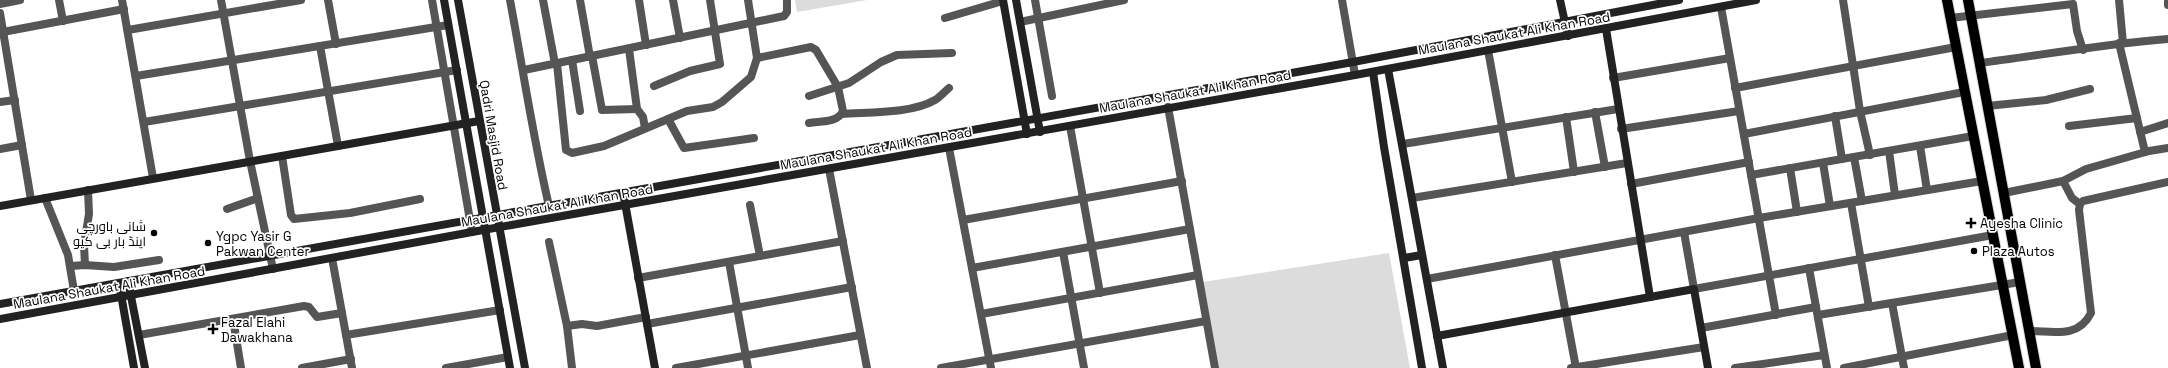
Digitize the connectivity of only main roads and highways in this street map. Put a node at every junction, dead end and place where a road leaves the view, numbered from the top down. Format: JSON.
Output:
{"nodes":[{"id":1,"x":444,"y":0,"type":"edge"},
{"id":2,"x":458,"y":0,"type":"edge"},
{"id":3,"x":1003,"y":0,"type":"edge"},
{"id":4,"x":1016,"y":0,"type":"edge"},
{"id":5,"x":1560,"y":0,"type":"edge"},
{"id":6,"x":1679,"y":0,"type":"edge"},
{"id":7,"x":1756,"y":0,"type":"edge"},
{"id":8,"x":1947,"y":0,"type":"edge"},
{"id":9,"x":1968,"y":0,"type":"edge"},
{"id":10,"x":1564,"y":21,"type":"junction"},
{"id":11,"x":1606,"y":29,"type":"junction"},
{"id":12,"x":1568,"y":36,"type":"junction"},
{"id":13,"x":1388,"y":69,"type":"junction"},
{"id":14,"x":1373,"y":72,"type":"junction"},
{"id":15,"x":1037,"y":118,"type":"junction"},
{"id":16,"x":1024,"y":120,"type":"junction"},
{"id":17,"x":479,"y":121,"type":"junction"},
{"id":18,"x":466,"y":123,"type":"junction"},
{"id":19,"x":1040,"y":132,"type":"junction"},
{"id":20,"x":1027,"y":134,"type":"junction"},
{"id":21,"x":623,"y":192,"type":"junction"},
{"id":22,"x":625,"y":205,"type":"junction"},
{"id":23,"x":0,"y":206,"type":"edge"},
{"id":24,"x":496,"y":216,"type":"junction"},
{"id":25,"x":482,"y":218,"type":"junction"},
{"id":26,"x":499,"y":228,"type":"junction"},
{"id":27,"x":485,"y":230,"type":"junction"},
{"id":28,"x":1422,"y":255,"type":"junction"},
{"id":29,"x":1404,"y":258,"type":"junction"},
{"id":30,"x":128,"y":281,"type":"junction"},
{"id":31,"x":119,"y":283,"type":"junction"},
{"id":32,"x":131,"y":296,"type":"junction"},
{"id":33,"x":122,"y":297,"type":"junction"},
{"id":34,"x":1650,"y":297,"type":"junction"},
{"id":35,"x":0,"y":304,"type":"edge"},
{"id":36,"x":0,"y":319,"type":"edge"},
{"id":37,"x":1438,"y":336,"type":"junction"},
{"id":38,"x":134,"y":368,"type":"edge"},
{"id":39,"x":145,"y":368,"type":"edge"},
{"id":40,"x":510,"y":368,"type":"edge"},
{"id":41,"x":525,"y":368,"type":"edge"},
{"id":42,"x":655,"y":368,"type":"edge"},
{"id":43,"x":1422,"y":368,"type":"edge"},
{"id":44,"x":1443,"y":368,"type":"edge"},
{"id":45,"x":1708,"y":368,"type":"edge"},
{"id":46,"x":2019,"y":368,"type":"edge"},
{"id":47,"x":2036,"y":368,"type":"edge"}],
"edges":[{"from":1,"to":18,"type":"main road","name":"Qadri Masjid Road"},
{"from":2,"to":17,"type":"main road","name":"Qadri Masjid Road"},
{"from":3,"to":16,"type":"main road"},
{"from":4,"to":15,"type":"main road"},
{"from":5,"to":10,"type":"main road"},
{"from":6,"to":10,"type":"main road","name":"Maulana Shaukat Ali Khan Road"},
{"from":7,"to":11,"type":"main road","name":"Maulana Shaukat Ali Khan Road"},
{"from":8,"to":46,"type":"main road"},
{"from":9,"to":47,"type":"main road"},
{"from":10,"to":12,"type":"main road"},
{"from":10,"to":15,"type":"main road","name":"Maulana Shaukat Ali Khan Road"},
{"from":11,"to":12,"type":"main road","name":"Maulana Shaukat Ali Khan Road"},
{"from":11,"to":34,"type":"main road"},
{"from":12,"to":13,"type":"main road","name":"Maulana Shaukat Ali Khan Road"},
{"from":13,"to":14,"type":"main road","name":"Maulana Shaukat Ali Khan Road"},
{"from":13,"to":28,"type":"main road"},
{"from":14,"to":19,"type":"main road","name":"Maulana Shaukat Ali Khan Road"},
{"from":14,"to":29,"type":"main road"},
{"from":15,"to":16,"type":"main road","name":"Maulana Shaukat Ali Khan Road"},
{"from":15,"to":19,"type":"main road"},
{"from":16,"to":20,"type":"main road"},
{"from":16,"to":21,"type":"main road","name":"Maulana Shaukat Ali Khan Road"},
{"from":17,"to":18,"type":"main road"},
{"from":17,"to":24,"type":"main road","name":"Qadri Masjid Road"},
{"from":18,"to":23,"type":"main road"},
{"from":18,"to":25,"type":"main road","name":"Qadri Masjid Road"},
{"from":19,"to":20,"type":"main road","name":"Maulana Shaukat Ali Khan Road"},
{"from":20,"to":22,"type":"main road","name":"Maulana Shaukat Ali Khan Road"},
{"from":21,"to":22,"type":"main road"},
{"from":21,"to":24,"type":"main road","name":"Maulana Shaukat Ali Khan Road"},
{"from":22,"to":26,"type":"main road","name":"Maulana Shaukat Ali Khan Road"},
{"from":22,"to":42,"type":"main road"},
{"from":24,"to":25,"type":"main road","name":"Maulana Shaukat Ali Khan Road"},
{"from":24,"to":26,"type":"main road","name":"Qadri Masjid Road"},
{"from":25,"to":27,"type":"main road","name":"Qadri Masjid Road"},
{"from":25,"to":30,"type":"main road","name":"Maulana Shaukat Ali Khan Road"},
{"from":26,"to":27,"type":"main road","name":"Maulana Shaukat Ali Khan Road"},
{"from":26,"to":41,"type":"main road","name":"Qadri Masjid Road"},
{"from":27,"to":32,"type":"main road","name":"Maulana Shaukat Ali Khan Road"},
{"from":27,"to":40,"type":"main road","name":"Qadri Masjid Road"},
{"from":28,"to":29,"type":"main road"},
{"from":28,"to":37,"type":"main road"},
{"from":29,"to":43,"type":"main road"},
{"from":30,"to":31,"type":"main road","name":"Maulana Shaukat Ali Khan Road"},
{"from":30,"to":32,"type":"main road"},
{"from":31,"to":33,"type":"main road"},
{"from":31,"to":35,"type":"main road","name":"Maulana Shaukat Ali Khan Road"},
{"from":32,"to":33,"type":"main road","name":"Maulana Shaukat Ali Khan Road"},
{"from":32,"to":39,"type":"main road"},
{"from":33,"to":36,"type":"main road","name":"Maulana Shaukat Ali Khan Road"},
{"from":33,"to":38,"type":"main road"},
{"from":34,"to":37,"type":"main road"},
{"from":34,"to":45,"type":"main road"},
{"from":37,"to":44,"type":"main road"}]}
